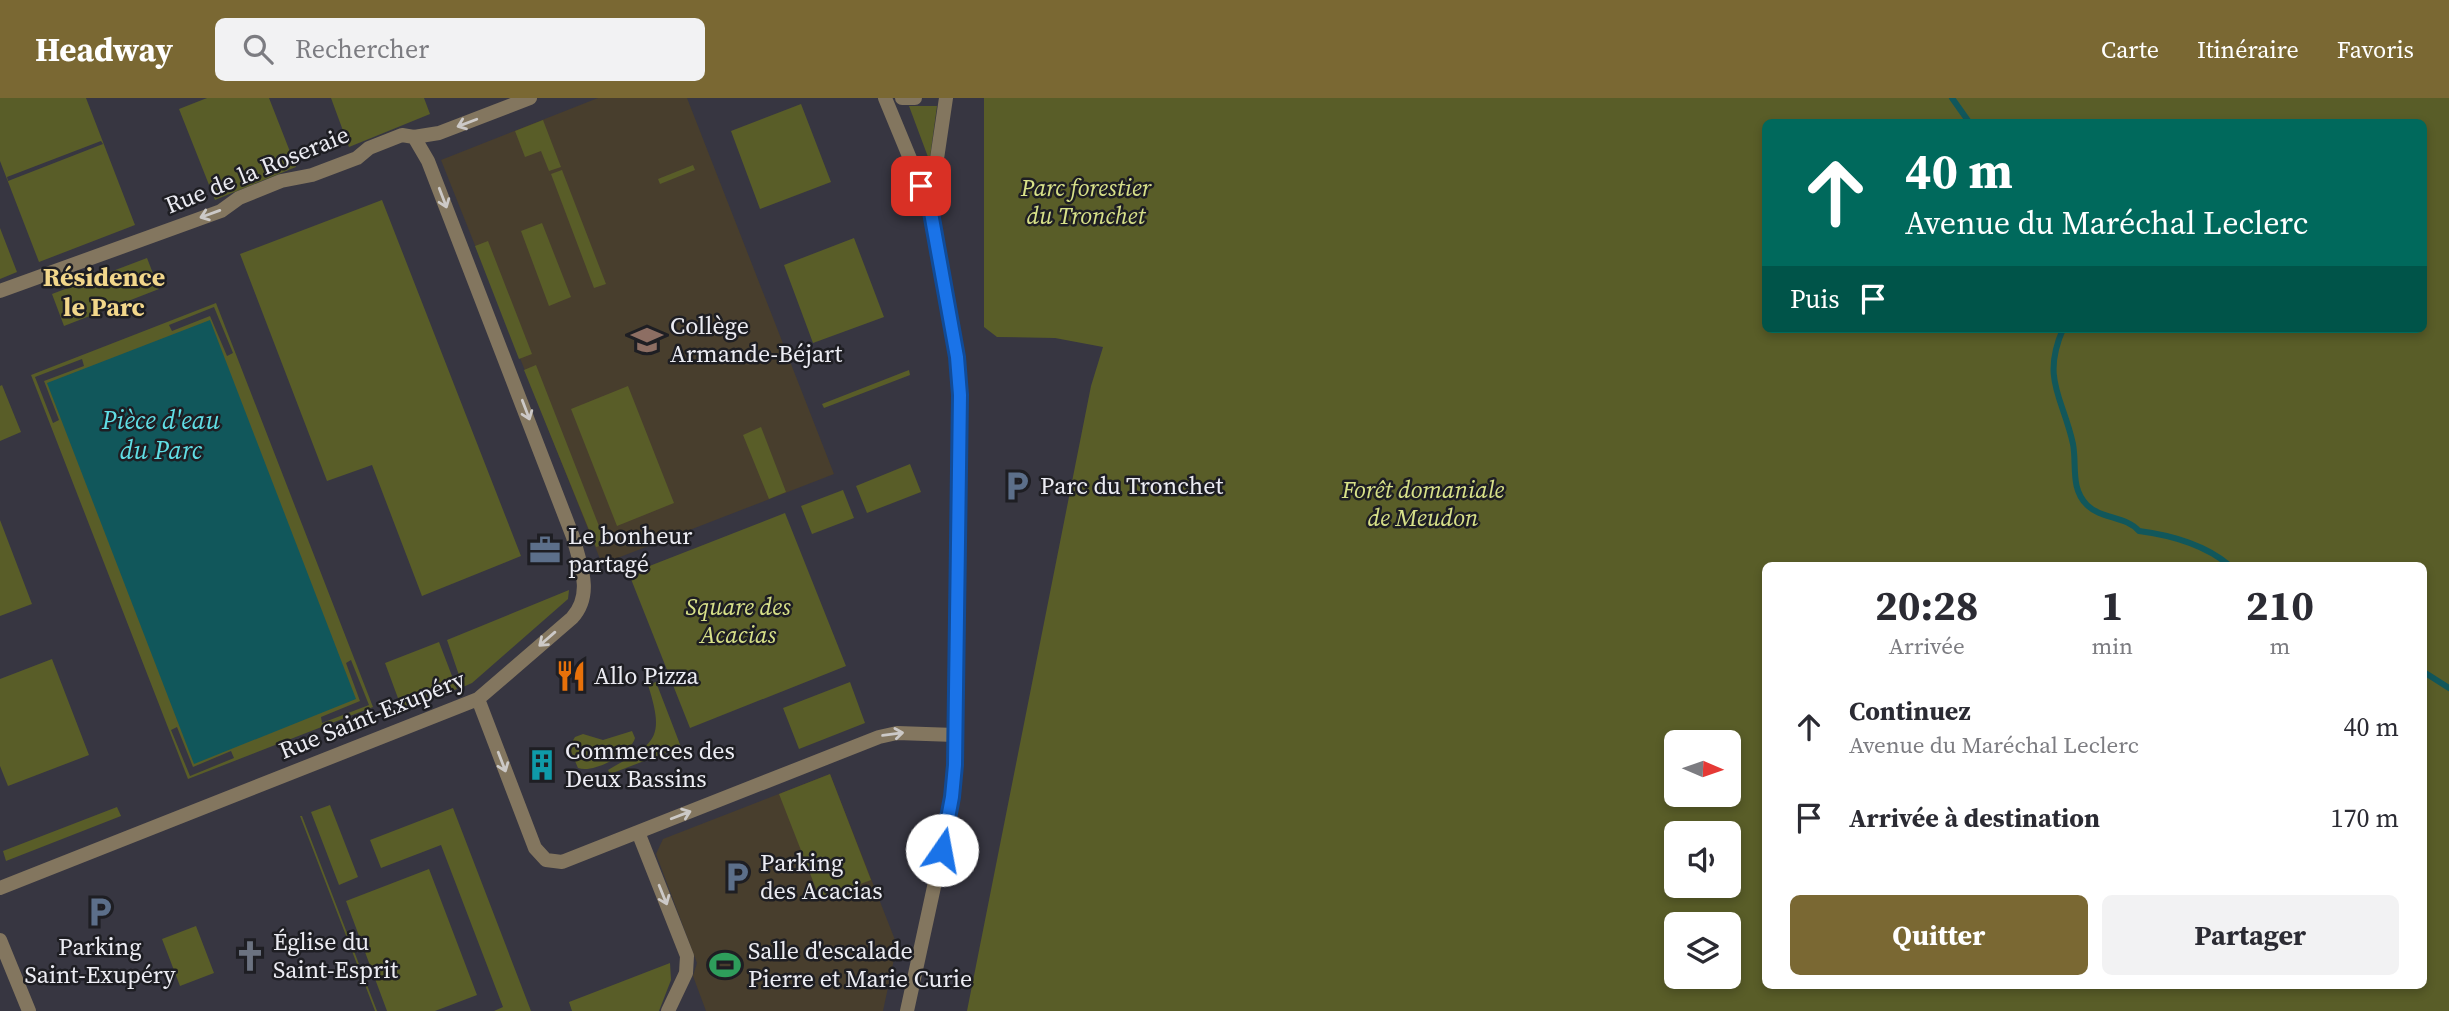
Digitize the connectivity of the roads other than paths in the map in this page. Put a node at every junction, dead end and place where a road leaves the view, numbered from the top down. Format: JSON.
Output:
{"nodes":[{"id":1,"x":530,"y":98,"type":"edge"},
{"id":2,"x":885,"y":98,"type":"edge"},
{"id":3,"x":902,"y":98,"type":"edge"},
{"id":4,"x":915,"y":98,"type":"edge"},
{"id":5,"x":946,"y":98,"type":"edge"},
{"id":6,"x":414,"y":137,"type":"junction"},
{"id":7,"x":930,"y":207,"type":"junction"},
{"id":8,"x":0,"y":291,"type":"edge"},
{"id":9,"x":478,"y":699,"type":"junction"},
{"id":10,"x":955,"y":736,"type":"junction"},
{"id":11,"x":638,"y":832,"type":"junction"},
{"id":12,"x":0,"y":888,"type":"edge"},
{"id":13,"x":0,"y":940,"type":"edge"},
{"id":14,"x":29,"y":1011,"type":"edge"},
{"id":15,"x":668,"y":1011,"type":"edge"},
{"id":16,"x":907,"y":1011,"type":"edge"}],
"edges":[{"from":1,"to":6,"type":"street","name":"Rue de la Roseraie","one_way":true},
{"from":2,"to":7,"type":"street"},
{"from":3,"to":4,"type":"street"},
{"from":5,"to":7,"type":"street"},
{"from":6,"to":8,"type":"street","name":"Rue de la Roseraie","one_way":true},
{"from":6,"to":9,"type":"street","name":"Rue Saint-Exupéry","one_way":true},
{"from":7,"to":10,"type":"street"},
{"from":9,"to":11,"type":"street","one_way":true},
{"from":9,"to":12,"type":"street","name":"Rue Saint-Exupéry"},
{"from":11,"to":10,"type":"street","one_way":true},
{"from":10,"to":16,"type":"street"},
{"from":11,"to":15,"type":"street","one_way":true},
{"from":13,"to":14,"type":"street"}]}
